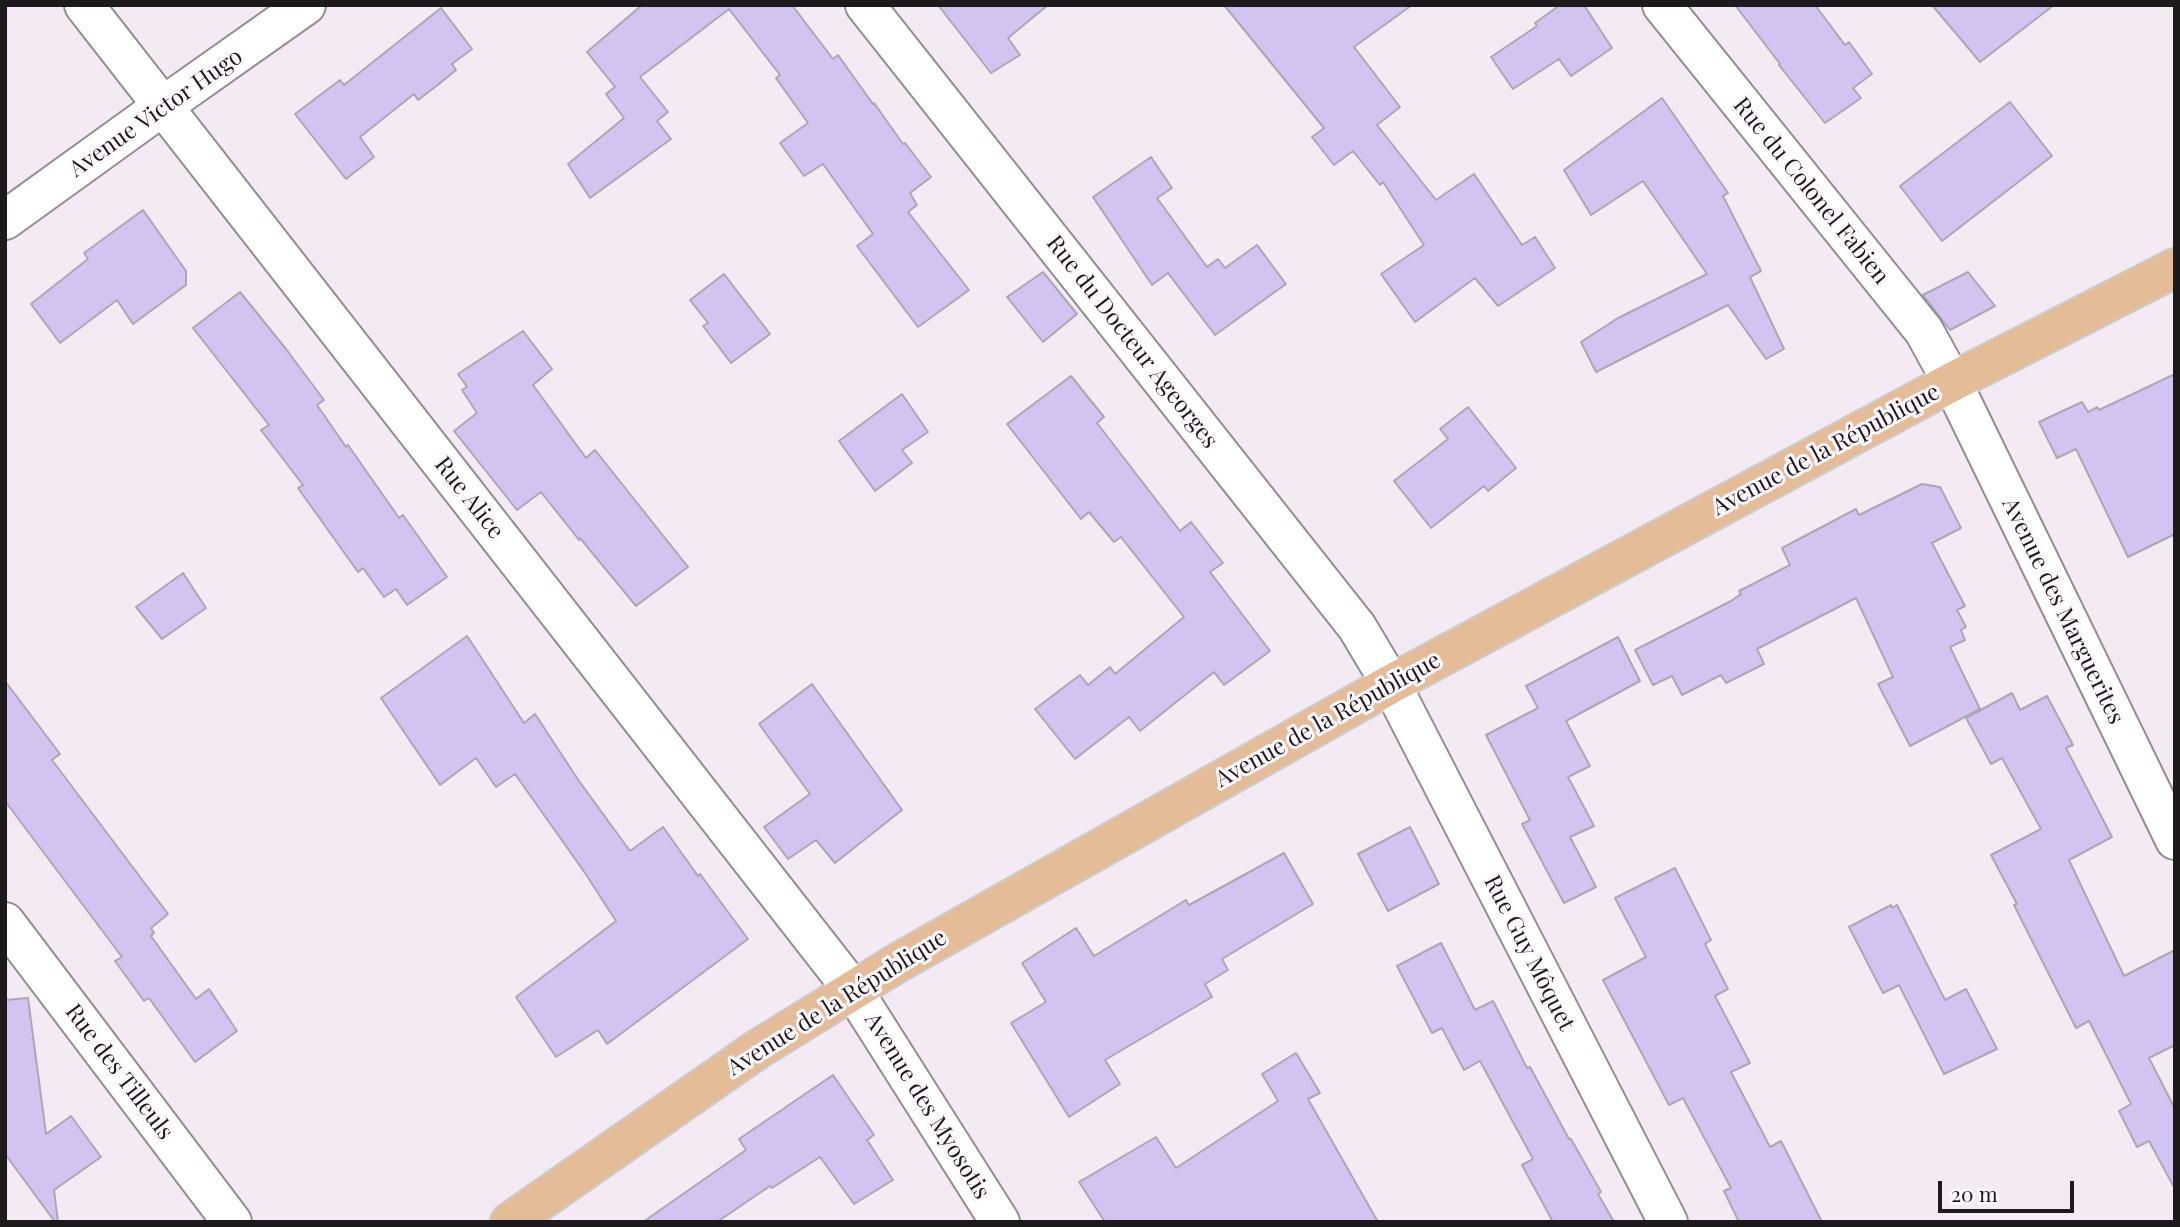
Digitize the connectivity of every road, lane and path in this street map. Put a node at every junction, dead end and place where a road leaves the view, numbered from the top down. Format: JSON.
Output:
{"nodes":[{"id":1,"x":84,"y":5,"type":"edge"},
{"id":2,"x":306,"y":5,"type":"edge"},
{"id":3,"x":865,"y":5,"type":"edge"},
{"id":4,"x":1662,"y":5,"type":"edge"},
{"id":5,"x":163,"y":106,"type":"junction"},
{"id":6,"x":5,"y":220,"type":"edge"},
{"id":7,"x":2175,"y":268,"type":"edge"},
{"id":8,"x":1952,"y":382,"type":"junction"},
{"id":9,"x":1391,"y":684,"type":"junction"},
{"id":10,"x":2175,"y":840,"type":"edge"},
{"id":11,"x":5,"y":922,"type":"edge"},
{"id":12,"x":853,"y":990,"type":"junction"},
{"id":13,"x":232,"y":1222,"type":"edge"},
{"id":14,"x":510,"y":1222,"type":"edge"},
{"id":15,"x":1000,"y":1222,"type":"edge"},
{"id":16,"x":1668,"y":1222,"type":"edge"}],
"edges":[{"from":1,"to":5,"type":"street","name":"Rue Alice"},
{"from":2,"to":5,"type":"street","name":"Avenue Victor Hugo"},
{"from":3,"to":9,"type":"street","name":"Rue du Docteur Ageorges"},
{"from":4,"to":8,"type":"street","name":"Rue du Colonel Fabien"},
{"from":5,"to":6,"type":"street","name":"Avenue Victor Hugo"},
{"from":5,"to":12,"type":"street","name":"Rue Alice"},
{"from":7,"to":8,"type":"main road","name":"Avenue de la République"},
{"from":8,"to":9,"type":"main road","name":"Avenue de la République"},
{"from":8,"to":10,"type":"street","name":"Avenue des Marguerites"},
{"from":9,"to":12,"type":"main road","name":"Avenue de la République"},
{"from":9,"to":16,"type":"street","name":"Rue Guy Môquet"},
{"from":11,"to":13,"type":"street","name":"Rue des Tilleuls"},
{"from":12,"to":14,"type":"main road","name":"Avenue de la République"},
{"from":12,"to":15,"type":"street","name":"Avenue des Myosotis"}]}
